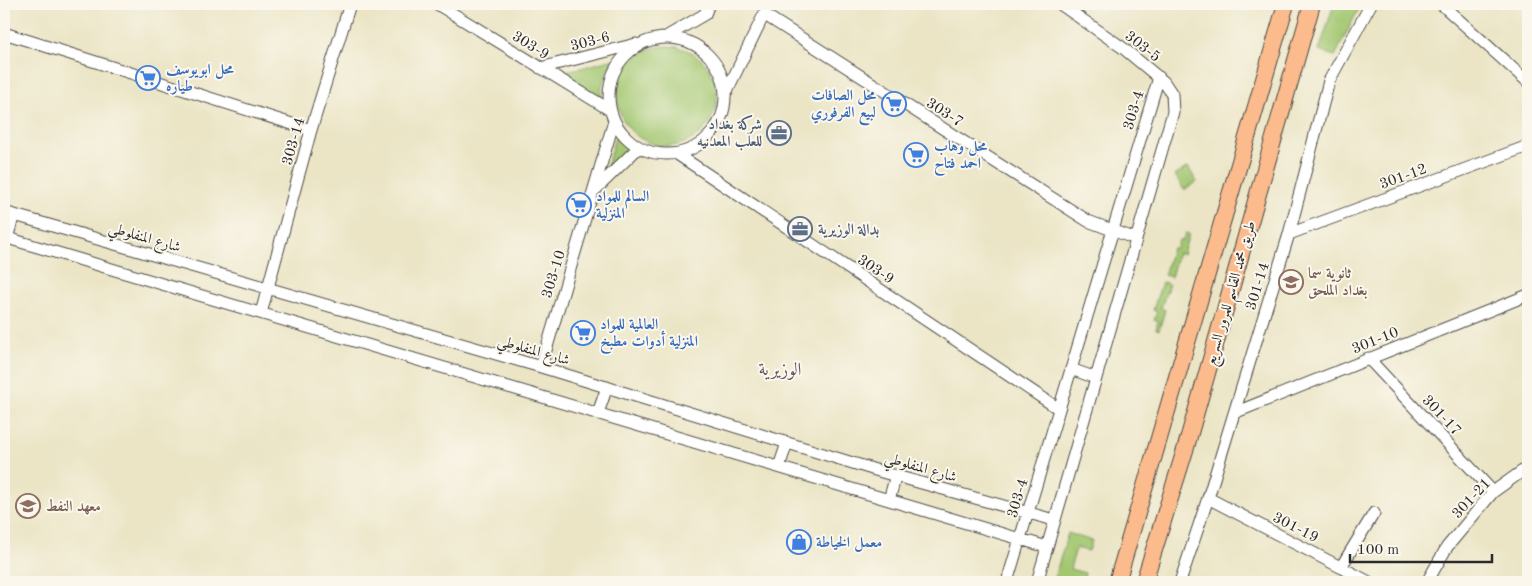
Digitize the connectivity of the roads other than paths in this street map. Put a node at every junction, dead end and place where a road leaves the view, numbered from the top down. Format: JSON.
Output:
{"nodes":[{"id":1,"x":350,"y":4,"type":"edge"},
{"id":2,"x":437,"y":4,"type":"edge"},
{"id":3,"x":709,"y":4,"type":"edge"},
{"id":4,"x":1060,"y":4,"type":"edge"},
{"id":5,"x":1286,"y":4,"type":"edge"},
{"id":6,"x":1312,"y":4,"type":"edge"},
{"id":7,"x":1371,"y":4,"type":"edge"},
{"id":8,"x":1441,"y":4,"type":"edge"},
{"id":9,"x":767,"y":9,"type":"edge"},
{"id":10,"x":4,"y":33,"type":"edge"},
{"id":11,"x":664,"y":38,"type":"junction"},
{"id":12,"x":646,"y":42,"type":"junction"},
{"id":13,"x":540,"y":68,"type":"junction"},
{"id":14,"x":1159,"y":77,"type":"junction"},
{"id":15,"x":1528,"y":82,"type":"edge"},
{"id":16,"x":725,"y":95,"type":"junction"},
{"id":17,"x":610,"y":110,"type":"junction"},
{"id":18,"x":614,"y":121,"type":"junction"},
{"id":19,"x":311,"y":130,"type":"junction"},
{"id":20,"x":1528,"y":146,"type":"edge"},
{"id":21,"x":639,"y":148,"type":"junction"},
{"id":22,"x":678,"y":154,"type":"junction"},
{"id":23,"x":595,"y":191,"type":"junction"},
{"id":24,"x":9,"y":213,"type":"edge"},
{"id":25,"x":1112,"y":230,"type":"junction"},
{"id":26,"x":1289,"y":234,"type":"junction"},
{"id":27,"x":5,"y":237,"type":"edge"},
{"id":28,"x":1136,"y":239,"type":"junction"},
{"id":29,"x":268,"y":288,"type":"junction"},
{"id":30,"x":1528,"y":295,"type":"edge"},
{"id":31,"x":261,"y":313,"type":"junction"},
{"id":32,"x":1368,"y":358,"type":"junction"},
{"id":33,"x":541,"y":367,"type":"junction"},
{"id":34,"x":1071,"y":369,"type":"junction"},
{"id":35,"x":1096,"y":378,"type":"junction"},
{"id":36,"x":607,"y":387,"type":"junction"},
{"id":37,"x":1059,"y":410,"type":"junction"},
{"id":38,"x":1234,"y":412,"type":"junction"},
{"id":39,"x":598,"y":413,"type":"junction"},
{"id":40,"x":787,"y":442,"type":"junction"},
{"id":41,"x":779,"y":467,"type":"junction"},
{"id":42,"x":1528,"y":467,"type":"edge"},
{"id":43,"x":896,"y":476,"type":"junction"},
{"id":44,"x":1493,"y":492,"type":"junction"},
{"id":45,"x":1208,"y":498,"type":"junction"},
{"id":46,"x":889,"y":500,"type":"junction"},
{"id":47,"x":1028,"y":512,"type":"junction"},
{"id":48,"x":1374,"y":513,"type":"dead end"},
{"id":49,"x":1054,"y":520,"type":"junction"},
{"id":50,"x":1020,"y":538,"type":"junction"},
{"id":51,"x":1047,"y":547,"type":"junction"},
{"id":52,"x":1341,"y":567,"type":"junction"},
{"id":53,"x":1007,"y":582,"type":"edge"},
{"id":54,"x":1037,"y":582,"type":"edge"},
{"id":55,"x":1117,"y":582,"type":"edge"},
{"id":56,"x":1144,"y":582,"type":"edge"},
{"id":57,"x":1180,"y":582,"type":"edge"},
{"id":58,"x":1369,"y":582,"type":"edge"},
{"id":59,"x":1427,"y":582,"type":"edge"}],
"edges":[{"from":1,"to":19,"type":"street","name":"303-14"},
{"from":2,"to":13,"type":"street","name":"303-9"},
{"from":3,"to":11,"type":"street"},
{"from":4,"to":14,"type":"street","name":"303-5"},
{"from":5,"to":55,"type":"highway","name":"طريق محمد القاسم للمرور السريع"},
{"from":6,"to":56,"type":"highway","name":"طريق محمد القاسم للمرور السريع"},
{"from":7,"to":26,"type":"street","name":"301-14"},
{"from":8,"to":15,"type":"street"},
{"from":9,"to":16,"type":"street"},
{"from":9,"to":25,"type":"street","name":"303-7"},
{"from":10,"to":19,"type":"street"},
{"from":11,"to":12,"type":"street"},
{"from":11,"to":16,"type":"street"},
{"from":12,"to":13,"type":"street","name":"303-6"},
{"from":12,"to":17,"type":"street"},
{"from":13,"to":17,"type":"street","name":"303-9"},
{"from":14,"to":25,"type":"street","name":"303-4"},
{"from":14,"to":28,"type":"street","name":"303-4"},
{"from":16,"to":22,"type":"street"},
{"from":17,"to":18,"type":"street"},
{"from":18,"to":21,"type":"street"},
{"from":18,"to":23,"type":"street","name":"303-10"},
{"from":19,"to":29,"type":"street","name":"303-14"},
{"from":20,"to":26,"type":"street","name":"301-12"},
{"from":21,"to":22,"type":"street"},
{"from":21,"to":23,"type":"street","name":"303-10"},
{"from":22,"to":37,"type":"street","name":"303-9"},
{"from":23,"to":33,"type":"street","name":"303-10"},
{"from":24,"to":27,"type":"street"},
{"from":24,"to":29,"type":"street","name":"شارع المنفلوطي"},
{"from":25,"to":28,"type":"street","name":"303-7"},
{"from":25,"to":34,"type":"street","name":"303-4"},
{"from":26,"to":38,"type":"street","name":"301-14"},
{"from":27,"to":31,"type":"street"},
{"from":28,"to":35,"type":"street","name":"303-4"},
{"from":29,"to":31,"type":"street","name":"303-14"},
{"from":29,"to":33,"type":"street","name":"شارع المنفلوطي"},
{"from":30,"to":32,"type":"street","name":"301-10"},
{"from":31,"to":39,"type":"street"},
{"from":32,"to":38,"type":"street","name":"301-10"},
{"from":32,"to":44,"type":"street","name":"301-17"},
{"from":33,"to":36,"type":"street","name":"شارع المنفلوطي"},
{"from":34,"to":35,"type":"street"},
{"from":34,"to":37,"type":"street","name":"303-4"},
{"from":35,"to":49,"type":"street","name":"303-4"},
{"from":36,"to":39,"type":"street"},
{"from":36,"to":40,"type":"street","name":"شارع المنفلوطي"},
{"from":37,"to":47,"type":"street","name":"303-4"},
{"from":38,"to":45,"type":"street","name":"301-14"},
{"from":39,"to":41,"type":"street"},
{"from":40,"to":41,"type":"street"},
{"from":40,"to":43,"type":"street","name":"شارع المنفلوطي"},
{"from":41,"to":46,"type":"street"},
{"from":42,"to":44,"type":"street","name":"301-21"},
{"from":43,"to":46,"type":"street"},
{"from":43,"to":47,"type":"street","name":"شارع المنفلوطي"},
{"from":44,"to":59,"type":"street","name":"301-21"},
{"from":45,"to":52,"type":"street","name":"301-19"},
{"from":45,"to":57,"type":"street","name":"301-14"},
{"from":46,"to":50,"type":"street"},
{"from":47,"to":49,"type":"street","name":"شارع المنفلوطي"},
{"from":47,"to":50,"type":"street","name":"303-4"},
{"from":48,"to":52,"type":"street"},
{"from":49,"to":51,"type":"street","name":"303-4"},
{"from":50,"to":51,"type":"street"},
{"from":50,"to":53,"type":"street","name":"303-4"},
{"from":51,"to":54,"type":"street","name":"303-4"},
{"from":52,"to":58,"type":"street","name":"301-19"}]}
